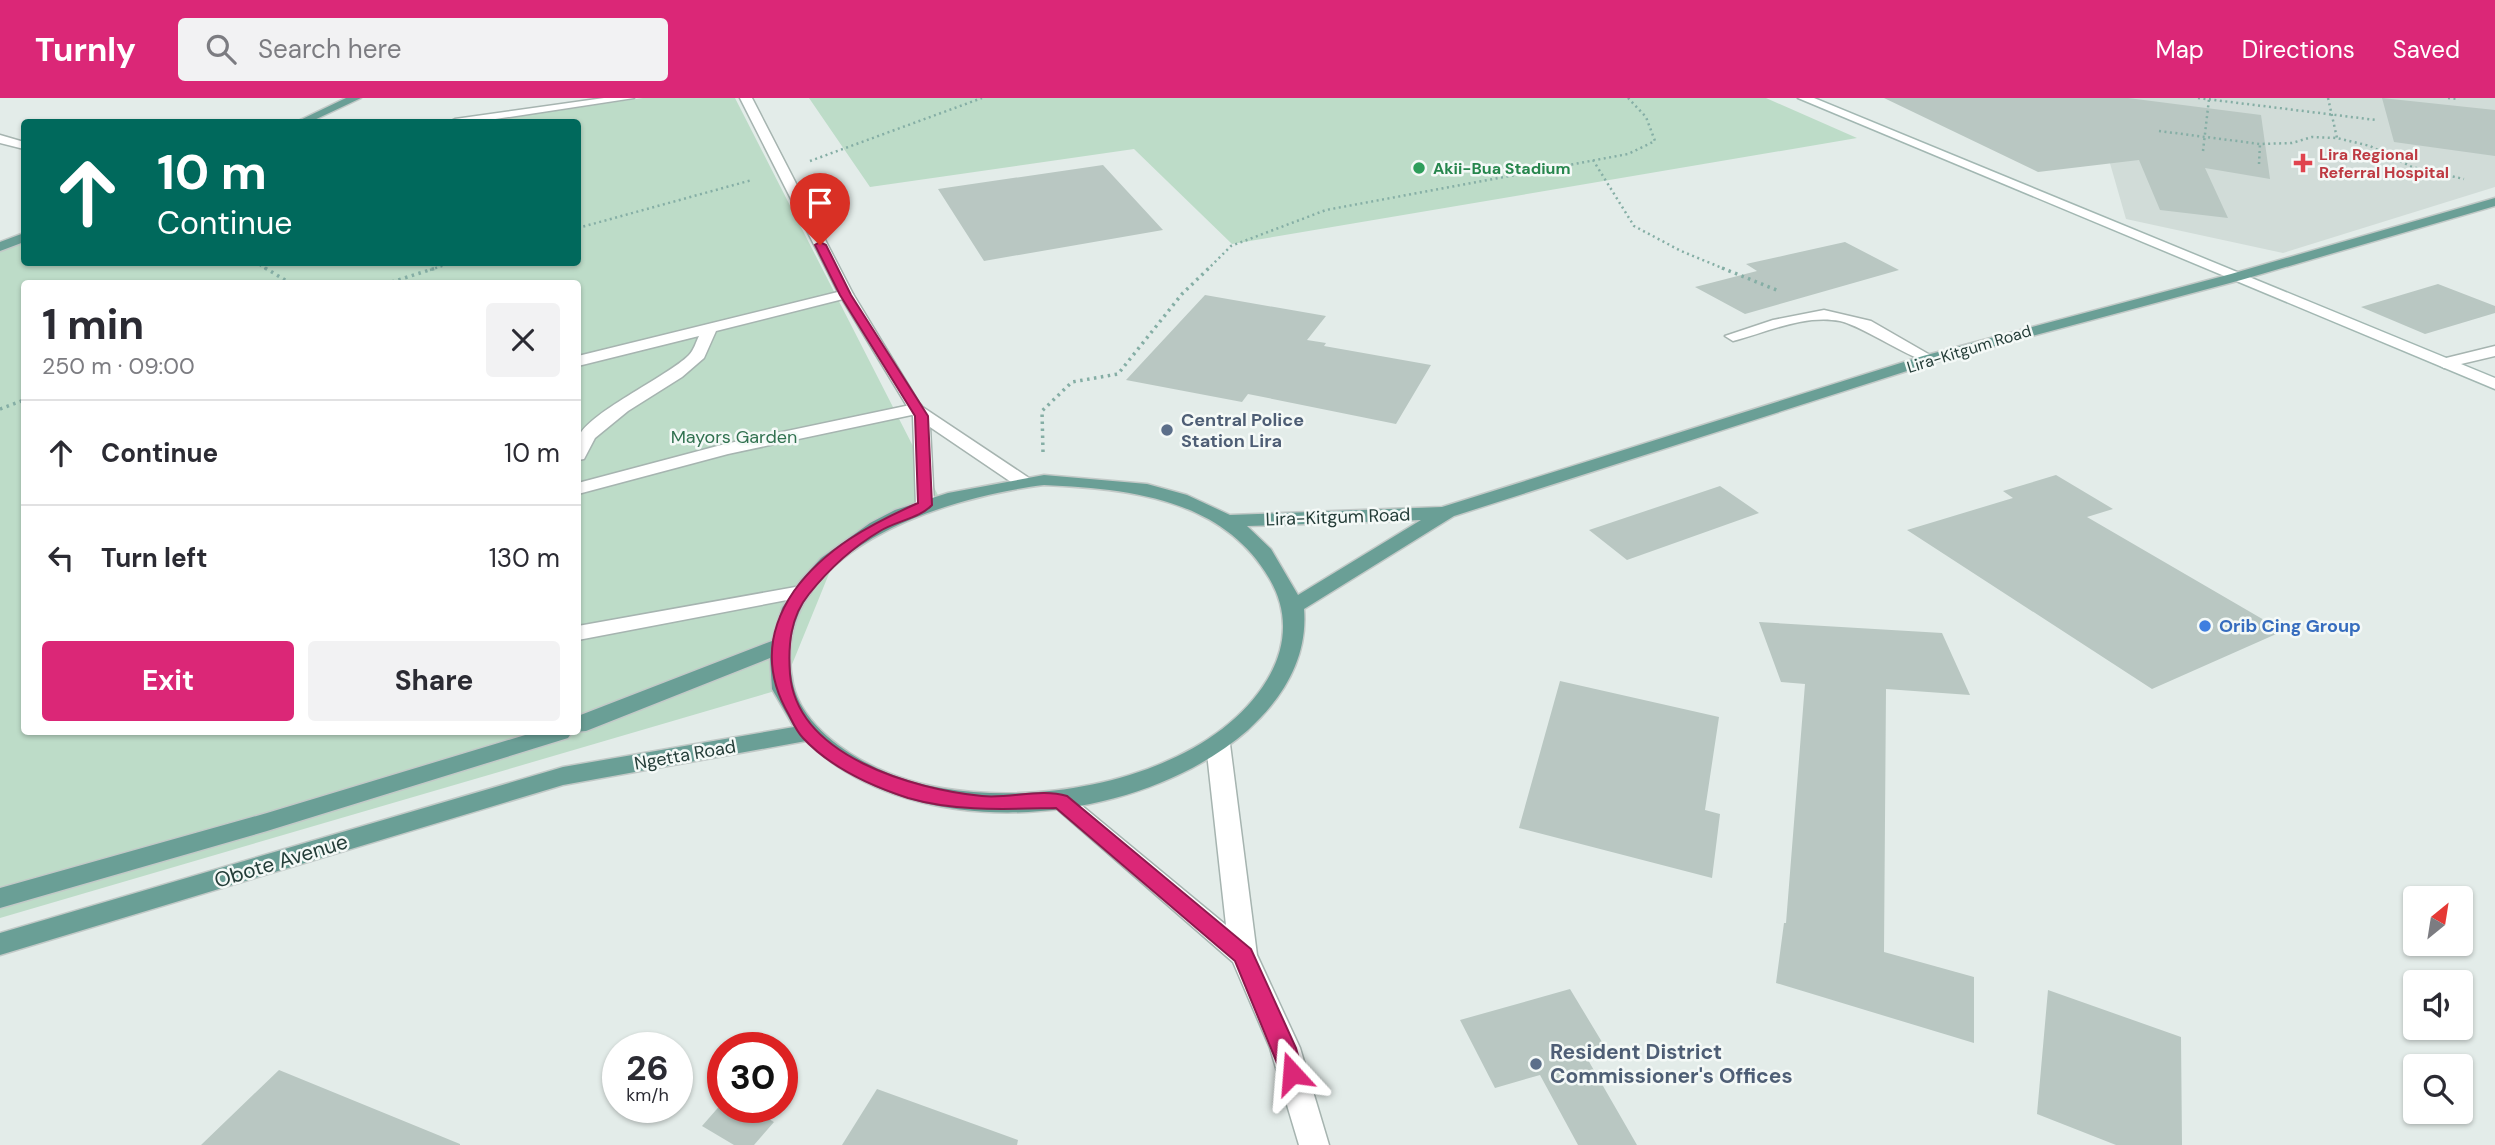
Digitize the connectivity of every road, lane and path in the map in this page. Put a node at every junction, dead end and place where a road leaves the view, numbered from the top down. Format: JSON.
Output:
{"nodes":[{"id":1,"x":355,"y":98,"type":"edge"},
{"id":2,"x":628,"y":98,"type":"edge"},
{"id":3,"x":746,"y":98,"type":"edge"},
{"id":4,"x":1628,"y":98,"type":"edge"},
{"id":5,"x":1804,"y":98,"type":"edge"},
{"id":6,"x":2198,"y":98,"type":"edge"},
{"id":7,"x":2328,"y":98,"type":"edge"},
{"id":8,"x":2448,"y":98,"type":"edge"},
{"id":9,"x":2209,"y":99,"type":"edge"},
{"id":10,"x":2459,"y":99,"type":"edge"},
{"id":11,"x":2333,"y":114,"type":"junction"},
{"id":12,"x":309,"y":119,"type":"edge"},
{"id":13,"x":477,"y":119,"type":"edge"},
{"id":14,"x":2376,"y":120,"type":"dead end"},
{"id":15,"x":2159,"y":131,"type":"dead end"},
{"id":16,"x":2204,"y":137,"type":"junction"},
{"id":17,"x":2337,"y":138,"type":"junction"},
{"id":18,"x":0,"y":139,"type":"edge"},
{"id":19,"x":21,"y":145,"type":"edge"},
{"id":20,"x":2260,"y":145,"type":"junction"},
{"id":21,"x":2203,"y":151,"type":"dead end"},
{"id":22,"x":1593,"y":160,"type":"junction"},
{"id":23,"x":2259,"y":163,"type":"dead end"},
{"id":24,"x":2472,"y":181,"type":"dead end"},
{"id":25,"x":2495,"y":202,"type":"edge"},
{"id":26,"x":21,"y":238,"type":"edge"},
{"id":27,"x":0,"y":247,"type":"edge"},
{"id":28,"x":261,"y":266,"type":"edge"},
{"id":29,"x":441,"y":266,"type":"edge"},
{"id":30,"x":2236,"y":277,"type":"junction"},
{"id":31,"x":285,"y":280,"type":"edge"},
{"id":32,"x":398,"y":280,"type":"edge"},
{"id":33,"x":846,"y":295,"type":"junction"},
{"id":34,"x":1823,"y":315,"type":"junction"},
{"id":35,"x":710,"y":327,"type":"junction"},
{"id":36,"x":1733,"y":337,"type":"dead end"},
{"id":37,"x":2495,"y":351,"type":"edge"},
{"id":38,"x":1929,"y":359,"type":"junction"},
{"id":39,"x":581,"y":360,"type":"edge"},
{"id":40,"x":2444,"y":363,"type":"junction"},
{"id":41,"x":2495,"y":384,"type":"edge"},
{"id":42,"x":21,"y":401,"type":"edge"},
{"id":43,"x":0,"y":407,"type":"edge"},
{"id":44,"x":918,"y":413,"type":"junction"},
{"id":45,"x":581,"y":449,"type":"edge"},
{"id":46,"x":1034,"y":481,"type":"junction"},
{"id":47,"x":581,"y":488,"type":"edge"},
{"id":48,"x":925,"y":505,"type":"junction"},
{"id":49,"x":1447,"y":512,"type":"junction"},
{"id":50,"x":1228,"y":521,"type":"junction"},
{"id":51,"x":802,"y":592,"type":"junction"},
{"id":52,"x":1293,"y":607,"type":"junction"},
{"id":53,"x":581,"y":632,"type":"edge"},
{"id":54,"x":780,"y":646,"type":"junction"},
{"id":55,"x":581,"y":724,"type":"edge"},
{"id":56,"x":808,"y":733,"type":"junction"},
{"id":57,"x":549,"y":735,"type":"edge"},
{"id":58,"x":1218,"y":744,"type":"junction"},
{"id":59,"x":563,"y":776,"type":"joint"},
{"id":60,"x":1060,"y":801,"type":"junction"},
{"id":61,"x":0,"y":898,"type":"edge"},
{"id":62,"x":0,"y":944,"type":"edge"},
{"id":63,"x":1243,"y":955,"type":"junction"},
{"id":64,"x":1314,"y":1145,"type":"edge"}],
"edges":[{"from":1,"to":12,"type":"main road"},
{"from":2,"to":13,"type":"street"},
{"from":3,"to":33,"type":"street"},
{"from":4,"to":22,"type":"path"},
{"from":5,"to":30,"type":"street"},
{"from":6,"to":9,"type":"path"},
{"from":7,"to":11,"type":"path"},
{"from":8,"to":10,"type":"path"},
{"from":9,"to":11,"type":"path"},
{"from":9,"to":16,"type":"path"},
{"from":11,"to":14,"type":"path"},
{"from":11,"to":17,"type":"path"},
{"from":15,"to":16,"type":"path"},
{"from":16,"to":20,"type":"path"},
{"from":16,"to":21,"type":"path"},
{"from":17,"to":20,"type":"path"},
{"from":17,"to":24,"type":"path"},
{"from":18,"to":19,"type":"street"},
{"from":20,"to":23,"type":"path"},
{"from":22,"to":34,"type":"path"},
{"from":22,"to":46,"type":"path"},
{"from":25,"to":30,"type":"main road","name":"Lira-Kitgum Road"},
{"from":26,"to":27,"type":"main road"},
{"from":28,"to":31,"type":"path"},
{"from":29,"to":32,"type":"path"},
{"from":30,"to":38,"type":"main road","name":"Lira-Kitgum Road"},
{"from":30,"to":40,"type":"street"},
{"from":33,"to":35,"type":"street"},
{"from":33,"to":44,"type":"street"},
{"from":34,"to":36,"type":"street"},
{"from":34,"to":38,"type":"street"},
{"from":35,"to":39,"type":"street"},
{"from":35,"to":45,"type":"street"},
{"from":37,"to":40,"type":"street"},
{"from":38,"to":49,"type":"main road","name":"Lira-Kitgum Road"},
{"from":40,"to":41,"type":"street"},
{"from":42,"to":43,"type":"path"},
{"from":44,"to":46,"type":"street"},
{"from":44,"to":47,"type":"street"},
{"from":44,"to":48,"type":"street"},
{"from":46,"to":48,"type":"main road"},
{"from":46,"to":50,"type":"main road"},
{"from":48,"to":51,"type":"main road"},
{"from":49,"to":50,"type":"main road","name":"Lira-Kitgum Road"},
{"from":49,"to":52,"type":"main road","name":"Lira-Kitgum Road"},
{"from":50,"to":52,"type":"main road"},
{"from":51,"to":53,"type":"street"},
{"from":51,"to":54,"type":"main road"},
{"from":52,"to":58,"type":"main road"},
{"from":54,"to":55,"type":"main road"},
{"from":54,"to":56,"type":"main road"},
{"from":56,"to":59,"type":"main road","name":"Ngetta Road"},
{"from":56,"to":60,"type":"main road"},
{"from":57,"to":61,"type":"main road"},
{"from":58,"to":60,"type":"main road"},
{"from":58,"to":63,"type":"street"},
{"from":59,"to":62,"type":"main road","name":"Obote Avenue"},
{"from":60,"to":63,"type":"street"},
{"from":63,"to":64,"type":"street"}]}
